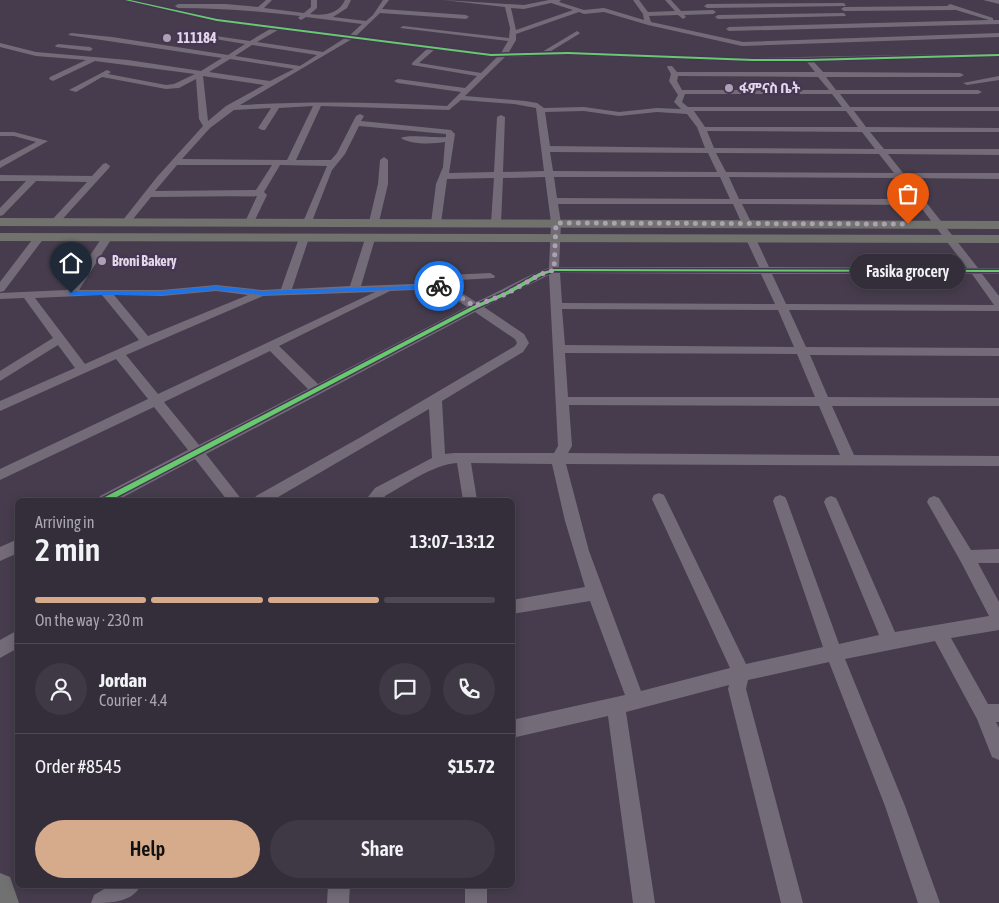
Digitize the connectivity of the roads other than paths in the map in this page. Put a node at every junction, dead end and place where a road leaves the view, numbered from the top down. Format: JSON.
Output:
{"nodes":[{"id":1,"x":126,"y":0,"type":"edge"},
{"id":2,"x":269,"y":0,"type":"edge"},
{"id":3,"x":314,"y":0,"type":"edge"},
{"id":4,"x":348,"y":0,"type":"edge"},
{"id":5,"x":386,"y":0,"type":"edge"},
{"id":6,"x":446,"y":0,"type":"edge"},
{"id":7,"x":452,"y":0,"type":"edge"},
{"id":8,"x":537,"y":0,"type":"edge"},
{"id":9,"x":604,"y":0,"type":"edge"},
{"id":10,"x":636,"y":0,"type":"edge"},
{"id":11,"x":668,"y":0,"type":"edge"},
{"id":12,"x":730,"y":0,"type":"edge"},
{"id":13,"x":922,"y":0,"type":"edge"},
{"id":14,"x":986,"y":0,"type":"edge"},
{"id":15,"x":139,"y":1,"type":"edge"},
{"id":16,"x":551,"y":1,"type":"edge"},
{"id":17,"x":468,"y":2,"type":"junction"},
{"id":18,"x":999,"y":2,"type":"edge"},
{"id":19,"x":507,"y":5,"type":"junction"},
{"id":20,"x":707,"y":6,"type":"junction"},
{"id":21,"x":844,"y":7,"type":"edge"},
{"id":22,"x":159,"y":8,"type":"junction"},
{"id":23,"x":244,"y":8,"type":"junction"},
{"id":24,"x":958,"y":8,"type":"junction"},
{"id":25,"x":259,"y":9,"type":"junction"},
{"id":26,"x":579,"y":10,"type":"junction"},
{"id":27,"x":379,"y":11,"type":"junction"},
{"id":28,"x":610,"y":12,"type":"junction"},
{"id":29,"x":712,"y":12,"type":"junction"},
{"id":30,"x":415,"y":13,"type":"junction"},
{"id":31,"x":680,"y":13,"type":"junction"},
{"id":32,"x":646,"y":14,"type":"junction"},
{"id":33,"x":307,"y":15,"type":"junction"},
{"id":34,"x":466,"y":17,"type":"junction"},
{"id":35,"x":326,"y":18,"type":"junction"},
{"id":36,"x":718,"y":18,"type":"junction"},
{"id":37,"x":217,"y":20,"type":"junction"},
{"id":38,"x":298,"y":20,"type":"dead end"},
{"id":39,"x":685,"y":20,"type":"dead end"},
{"id":40,"x":999,"y":22,"type":"edge"},
{"id":41,"x":367,"y":23,"type":"junction"},
{"id":42,"x":648,"y":23,"type":"junction"},
{"id":43,"x":290,"y":24,"type":"dead end"},
{"id":44,"x":690,"y":26,"type":"dead end"},
{"id":45,"x":855,"y":26,"type":"junction"},
{"id":46,"x":403,"y":28,"type":"junction"},
{"id":47,"x":278,"y":29,"type":"junction"},
{"id":48,"x":729,"y":29,"type":"junction"},
{"id":49,"x":577,"y":33,"type":"dead end"},
{"id":50,"x":696,"y":33,"type":"junction"},
{"id":51,"x":188,"y":34,"type":"dead end"},
{"id":52,"x":465,"y":34,"type":"junction"},
{"id":53,"x":71,"y":35,"type":"dead end"},
{"id":54,"x":999,"y":35,"type":"edge"},
{"id":55,"x":514,"y":37,"type":"junction"},
{"id":56,"x":350,"y":38,"type":"junction"},
{"id":57,"x":112,"y":39,"type":"junction"},
{"id":58,"x":874,"y":40,"type":"junction"},
{"id":59,"x":384,"y":42,"type":"junction"},
{"id":60,"x":251,"y":43,"type":"junction"},
{"id":61,"x":741,"y":43,"type":"junction"},
{"id":62,"x":0,"y":45,"type":"edge"},
{"id":63,"x":58,"y":46,"type":"dead end"},
{"id":64,"x":882,"y":46,"type":"dead end"},
{"id":65,"x":432,"y":48,"type":"junction"},
{"id":66,"x":92,"y":50,"type":"junction"},
{"id":67,"x":545,"y":52,"type":"junction"},
{"id":68,"x":890,"y":52,"type":"dead end"},
{"id":69,"x":324,"y":54,"type":"junction"},
{"id":70,"x":504,"y":55,"type":"junction"},
{"id":71,"x":999,"y":55,"type":"edge"},
{"id":72,"x":229,"y":56,"type":"junction"},
{"id":73,"x":663,"y":56,"type":"junction"},
{"id":74,"x":77,"y":57,"type":"junction"},
{"id":75,"x":940,"y":57,"type":"junction"},
{"id":76,"x":97,"y":58,"type":"junction"},
{"id":77,"x":898,"y":58,"type":"junction"},
{"id":78,"x":753,"y":60,"type":"junction"},
{"id":79,"x":809,"y":60,"type":"junction"},
{"id":80,"x":128,"y":62,"type":"junction"},
{"id":81,"x":947,"y":63,"type":"dead end"},
{"id":82,"x":302,"y":68,"type":"junction"},
{"id":83,"x":953,"y":69,"type":"dead end"},
{"id":84,"x":201,"y":74,"type":"junction"},
{"id":85,"x":482,"y":74,"type":"junction"},
{"id":86,"x":675,"y":74,"type":"junction"},
{"id":87,"x":101,"y":75,"type":"junction"},
{"id":88,"x":822,"y":75,"type":"junction"},
{"id":89,"x":960,"y":76,"type":"junction"},
{"id":90,"x":999,"y":78,"type":"edge"},
{"id":91,"x":53,"y":79,"type":"dead end"},
{"id":92,"x":398,"y":81,"type":"dead end"},
{"id":93,"x":967,"y":83,"type":"junction"},
{"id":94,"x":273,"y":84,"type":"junction"},
{"id":95,"x":73,"y":90,"type":"dead end"},
{"id":96,"x":468,"y":91,"type":"junction"},
{"id":97,"x":681,"y":92,"type":"junction"},
{"id":98,"x":835,"y":92,"type":"junction"},
{"id":99,"x":978,"y":92,"type":"junction"},
{"id":100,"x":460,"y":98,"type":"junction"},
{"id":101,"x":986,"y":98,"type":"dead end"},
{"id":102,"x":318,"y":104,"type":"junction"},
{"id":103,"x":366,"y":104,"type":"junction"},
{"id":104,"x":998,"y":105,"type":"edge"},
{"id":105,"x":276,"y":106,"type":"junction"},
{"id":106,"x":229,"y":108,"type":"junction"},
{"id":107,"x":849,"y":108,"type":"junction"},
{"id":108,"x":540,"y":110,"type":"junction"},
{"id":109,"x":689,"y":110,"type":"junction"},
{"id":110,"x":500,"y":117,"type":"dead end"},
{"id":111,"x":357,"y":122,"type":"junction"},
{"id":112,"x":207,"y":126,"type":"junction"},
{"id":113,"x":262,"y":128,"type":"dead end"},
{"id":114,"x":703,"y":129,"type":"junction"},
{"id":115,"x":865,"y":130,"type":"junction"},
{"id":116,"x":999,"y":130,"type":"edge"},
{"id":117,"x":0,"y":134,"type":"edge"},
{"id":118,"x":404,"y":138,"type":"dead end"},
{"id":119,"x":450,"y":139,"type":"junction"},
{"id":120,"x":547,"y":149,"type":"junction"},
{"id":121,"x":711,"y":150,"type":"junction"},
{"id":122,"x":881,"y":152,"type":"junction"},
{"id":123,"x":999,"y":152,"type":"edge"},
{"id":124,"x":384,"y":160,"type":"dead end"},
{"id":125,"x":176,"y":162,"type":"junction"},
{"id":126,"x":278,"y":162,"type":"junction"},
{"id":127,"x":290,"y":163,"type":"junction"},
{"id":128,"x":333,"y":163,"type":"junction"},
{"id":129,"x":0,"y":165,"type":"edge"},
{"id":130,"x":106,"y":166,"type":"dead end"},
{"id":131,"x":550,"y":174,"type":"junction"},
{"id":132,"x":723,"y":175,"type":"junction"},
{"id":133,"x":900,"y":175,"type":"junction"},
{"id":134,"x":444,"y":176,"type":"junction"},
{"id":135,"x":499,"y":176,"type":"junction"},
{"id":136,"x":999,"y":176,"type":"edge"},
{"id":137,"x":0,"y":178,"type":"edge"},
{"id":138,"x":34,"y":178,"type":"junction"},
{"id":139,"x":93,"y":179,"type":"junction"},
{"id":140,"x":259,"y":193,"type":"junction"},
{"id":141,"x":148,"y":194,"type":"junction"},
{"id":142,"x":554,"y":202,"type":"junction"},
{"id":143,"x":737,"y":202,"type":"junction"},
{"id":144,"x":920,"y":202,"type":"junction"},
{"id":145,"x":0,"y":213,"type":"edge"},
{"id":146,"x":0,"y":222,"type":"edge"},
{"id":147,"x":55,"y":222,"type":"junction"},
{"id":148,"x":126,"y":222,"type":"junction"},
{"id":149,"x":250,"y":222,"type":"junction"},
{"id":150,"x":308,"y":222,"type":"junction"},
{"id":151,"x":374,"y":222,"type":"junction"},
{"id":152,"x":436,"y":223,"type":"junction"},
{"id":153,"x":496,"y":223,"type":"junction"},
{"id":154,"x":556,"y":223,"type":"junction"},
{"id":155,"x":747,"y":224,"type":"junction"},
{"id":156,"x":939,"y":224,"type":"junction"},
{"id":157,"x":999,"y":225,"type":"edge"},
{"id":158,"x":0,"y":237,"type":"edge"},
{"id":159,"x":39,"y":238,"type":"junction"},
{"id":160,"x":107,"y":238,"type":"junction"},
{"id":161,"x":304,"y":238,"type":"junction"},
{"id":162,"x":370,"y":239,"type":"junction"},
{"id":163,"x":554,"y":239,"type":"junction"},
{"id":164,"x":751,"y":239,"type":"junction"},
{"id":165,"x":951,"y":239,"type":"junction"},
{"id":166,"x":999,"y":239,"type":"edge"},
{"id":167,"x":554,"y":270,"type":"junction"},
{"id":168,"x":766,"y":270,"type":"junction"},
{"id":169,"x":999,"y":270,"type":"edge"},
{"id":170,"x":973,"y":271,"type":"junction"},
{"id":171,"x":490,"y":276,"type":"dead end"},
{"id":172,"x":391,"y":288,"type":"junction"},
{"id":173,"x":0,"y":289,"type":"edge"},
{"id":174,"x":355,"y":289,"type":"junction"},
{"id":175,"x":105,"y":292,"type":"junction"},
{"id":176,"x":285,"y":292,"type":"junction"},
{"id":177,"x":71,"y":293,"type":"junction"},
{"id":178,"x":262,"y":293,"type":"junction"},
{"id":179,"x":27,"y":295,"type":"junction"},
{"id":180,"x":0,"y":296,"type":"edge"},
{"id":181,"x":999,"y":304,"type":"edge"},
{"id":182,"x":474,"y":306,"type":"junction"},
{"id":183,"x":556,"y":306,"type":"junction"},
{"id":184,"x":782,"y":307,"type":"junction"},
{"id":185,"x":999,"y":308,"type":"edge"},
{"id":186,"x":60,"y":339,"type":"junction"},
{"id":187,"x":146,"y":341,"type":"junction"},
{"id":188,"x":272,"y":346,"type":"junction"},
{"id":189,"x":560,"y":349,"type":"junction"},
{"id":190,"x":802,"y":351,"type":"junction"},
{"id":191,"x":999,"y":352,"type":"edge"},
{"id":192,"x":118,"y":354,"type":"junction"},
{"id":193,"x":83,"y":370,"type":"junction"},
{"id":194,"x":0,"y":377,"type":"edge"},
{"id":195,"x":315,"y":388,"type":"junction"},
{"id":196,"x":435,"y":399,"type":"junction"},
{"id":197,"x":156,"y":400,"type":"junction"},
{"id":198,"x":563,"y":401,"type":"junction"},
{"id":199,"x":824,"y":402,"type":"junction"},
{"id":200,"x":999,"y":402,"type":"edge"},
{"id":201,"x":0,"y":406,"type":"edge"},
{"id":202,"x":195,"y":452,"type":"junction"},
{"id":203,"x":463,"y":458,"type":"junction"},
{"id":204,"x":558,"y":459,"type":"junction"},
{"id":205,"x":849,"y":460,"type":"junction"},
{"id":206,"x":439,"y":461,"type":"junction"},
{"id":207,"x":999,"y":461,"type":"edge"},
{"id":208,"x":0,"y":475,"type":"edge"},
{"id":209,"x":108,"y":498,"type":"edge"},
{"id":210,"x":233,"y":498,"type":"edge"},
{"id":211,"x":265,"y":498,"type":"edge"},
{"id":212,"x":375,"y":498,"type":"edge"},
{"id":213,"x":470,"y":498,"type":"edge"},
{"id":214,"x":659,"y":499,"type":"dead end"},
{"id":215,"x":780,"y":501,"type":"dead end"},
{"id":216,"x":832,"y":502,"type":"dead end"},
{"id":217,"x":934,"y":502,"type":"dead end"},
{"id":218,"x":15,"y":546,"type":"edge"},
{"id":219,"x":0,"y":554,"type":"edge"},
{"id":220,"x":999,"y":556,"type":"edge"},
{"id":221,"x":967,"y":557,"type":"junction"},
{"id":222,"x":594,"y":592,"type":"junction"},
{"id":223,"x":515,"y":606,"type":"edge"},
{"id":224,"x":999,"y":621,"type":"edge"},
{"id":225,"x":940,"y":634,"type":"junction"},
{"id":226,"x":15,"y":640,"type":"edge"},
{"id":227,"x":890,"y":642,"type":"junction"},
{"id":228,"x":0,"y":650,"type":"edge"},
{"id":229,"x":834,"y":653,"type":"junction"},
{"id":230,"x":741,"y":673,"type":"junction"},
{"id":231,"x":636,"y":701,"type":"junction"},
{"id":232,"x":616,"y":706,"type":"junction"},
{"id":233,"x":991,"y":713,"type":"edge"},
{"id":234,"x":515,"y":728,"type":"edge"},
{"id":235,"x":999,"y":750,"type":"edge"},
{"id":236,"x":0,"y":887,"type":"edge"},
{"id":237,"x":125,"y":888,"type":"edge"},
{"id":238,"x":339,"y":888,"type":"edge"},
{"id":239,"x":476,"y":888,"type":"edge"},
{"id":240,"x":5,"y":903,"type":"edge"},
{"id":241,"x":102,"y":903,"type":"edge"},
{"id":242,"x":338,"y":903,"type":"edge"},
{"id":243,"x":476,"y":903,"type":"edge"},
{"id":244,"x":644,"y":903,"type":"edge"},
{"id":245,"x":792,"y":903,"type":"edge"},
{"id":246,"x":929,"y":903,"type":"edge"}],
"edges":[{"from":1,"to":15,"type":"street"},
{"from":2,"to":25,"type":"street"},
{"from":3,"to":33,"type":"street"},
{"from":4,"to":35,"type":"street"},
{"from":5,"to":27,"type":"street"},
{"from":6,"to":7,"type":"street"},
{"from":7,"to":17,"type":"street"},
{"from":8,"to":16,"type":"street"},
{"from":9,"to":28,"type":"street"},
{"from":10,"to":32,"type":"street"},
{"from":11,"to":31,"type":"street"},
{"from":12,"to":20,"type":"street"},
{"from":13,"to":24,"type":"street"},
{"from":14,"to":18,"type":"street"},
{"from":15,"to":22,"type":"street"},
{"from":16,"to":19,"type":"street"},
{"from":16,"to":26,"type":"street"},
{"from":17,"to":19,"type":"street"},
{"from":17,"to":34,"type":"street"},
{"from":19,"to":55,"type":"street"},
{"from":20,"to":21,"type":"street"},
{"from":20,"to":29,"type":"street"},
{"from":21,"to":24,"type":"street"},
{"from":21,"to":36,"type":"street"},
{"from":21,"to":45,"type":"street"},
{"from":22,"to":23,"type":"street"},
{"from":22,"to":37,"type":"street"},
{"from":23,"to":25,"type":"street"},
{"from":23,"to":37,"type":"street"},
{"from":24,"to":40,"type":"street"},
{"from":25,"to":33,"type":"street"},
{"from":26,"to":28,"type":"street"},
{"from":26,"to":55,"type":"street"},
{"from":27,"to":30,"type":"street"},
{"from":27,"to":41,"type":"street"},
{"from":28,"to":42,"type":"street"},
{"from":29,"to":31,"type":"street"},
{"from":29,"to":36,"type":"street"},
{"from":30,"to":34,"type":"street"},
{"from":30,"to":46,"type":"street"},
{"from":31,"to":32,"type":"street"},
{"from":31,"to":39,"type":"street"},
{"from":32,"to":42,"type":"street"},
{"from":33,"to":35,"type":"street"},
{"from":33,"to":38,"type":"street"},
{"from":34,"to":52,"type":"street"},
{"from":35,"to":41,"type":"street"},
{"from":36,"to":48,"type":"street"},
{"from":37,"to":47,"type":"street"},
{"from":40,"to":45,"type":"street"},
{"from":41,"to":56,"type":"street"},
{"from":42,"to":50,"type":"street"},
{"from":43,"to":47,"type":"street"},
{"from":44,"to":50,"type":"street"},
{"from":45,"to":48,"type":"street"},
{"from":45,"to":58,"type":"street"},
{"from":46,"to":52,"type":"street"},
{"from":46,"to":59,"type":"street"},
{"from":47,"to":56,"type":"street"},
{"from":47,"to":60,"type":"street"},
{"from":48,"to":61,"type":"street"},
{"from":49,"to":67,"type":"street"},
{"from":50,"to":61,"type":"street"},
{"from":51,"to":60,"type":"street"},
{"from":52,"to":55,"type":"street"},
{"from":53,"to":57,"type":"street"},
{"from":54,"to":58,"type":"street"},
{"from":55,"to":70,"type":"street"},
{"from":56,"to":59,"type":"street"},
{"from":56,"to":69,"type":"street"},
{"from":57,"to":66,"type":"street"},
{"from":57,"to":72,"type":"street"},
{"from":58,"to":61,"type":"street"},
{"from":58,"to":64,"type":"street"},
{"from":59,"to":65,"type":"street"},
{"from":60,"to":69,"type":"street"},
{"from":60,"to":72,"type":"street"},
{"from":61,"to":78,"type":"street"},
{"from":62,"to":74,"type":"street"},
{"from":63,"to":66,"type":"street"},
{"from":65,"to":70,"type":"street"},
{"from":65,"to":85,"type":"street"},
{"from":66,"to":74,"type":"street"},
{"from":67,"to":70,"type":"street"},
{"from":67,"to":73,"type":"street"},
{"from":68,"to":77,"type":"street"},
{"from":69,"to":82,"type":"street"},
{"from":70,"to":85,"type":"street"},
{"from":71,"to":75,"type":"street"},
{"from":72,"to":82,"type":"street"},
{"from":72,"to":84,"type":"street"},
{"from":73,"to":78,"type":"street"},
{"from":73,"to":86,"type":"street"},
{"from":74,"to":76,"type":"street"},
{"from":75,"to":77,"type":"street"},
{"from":75,"to":81,"type":"street"},
{"from":76,"to":80,"type":"street"},
{"from":76,"to":91,"type":"street"},
{"from":77,"to":79,"type":"street"},
{"from":78,"to":79,"type":"street"},
{"from":79,"to":88,"type":"street"},
{"from":80,"to":84,"type":"street"},
{"from":80,"to":87,"type":"street"},
{"from":82,"to":94,"type":"street"},
{"from":83,"to":89,"type":"street"},
{"from":84,"to":87,"type":"street"},
{"from":84,"to":94,"type":"street"},
{"from":84,"to":112,"type":"street"},
{"from":85,"to":96,"type":"street"},
{"from":86,"to":88,"type":"street"},
{"from":86,"to":97,"type":"street"},
{"from":87,"to":95,"type":"street"},
{"from":88,"to":89,"type":"street"},
{"from":88,"to":98,"type":"street"},
{"from":89,"to":93,"type":"street"},
{"from":90,"to":93,"type":"street"},
{"from":92,"to":96,"type":"street"},
{"from":93,"to":99,"type":"street"},
{"from":94,"to":106,"type":"street"},
{"from":96,"to":100,"type":"street"},
{"from":97,"to":98,"type":"street"},
{"from":97,"to":109,"type":"street"},
{"from":98,"to":99,"type":"street"},
{"from":98,"to":107,"type":"street"},
{"from":99,"to":101,"type":"street"},
{"from":100,"to":103,"type":"street"},
{"from":100,"to":108,"type":"street"},
{"from":102,"to":103,"type":"street"},
{"from":102,"to":105,"type":"street"},
{"from":102,"to":127,"type":"street"},
{"from":103,"to":111,"type":"street"},
{"from":104,"to":107,"type":"street"},
{"from":105,"to":106,"type":"street"},
{"from":105,"to":113,"type":"street"},
{"from":106,"to":112,"type":"street"},
{"from":107,"to":109,"type":"street"},
{"from":107,"to":115,"type":"street"},
{"from":108,"to":109,"type":"street"},
{"from":108,"to":120,"type":"street"},
{"from":109,"to":114,"type":"street"},
{"from":110,"to":135,"type":"street"},
{"from":111,"to":119,"type":"street"},
{"from":111,"to":128,"type":"street"},
{"from":112,"to":125,"type":"street"},
{"from":114,"to":115,"type":"street"},
{"from":114,"to":121,"type":"street"},
{"from":115,"to":116,"type":"street"},
{"from":115,"to":122,"type":"street"},
{"from":117,"to":129,"type":"street"},
{"from":118,"to":119,"type":"street"},
{"from":119,"to":134,"type":"street"},
{"from":120,"to":121,"type":"street"},
{"from":120,"to":131,"type":"street"},
{"from":121,"to":122,"type":"street"},
{"from":121,"to":132,"type":"street"},
{"from":122,"to":123,"type":"street"},
{"from":122,"to":133,"type":"street"},
{"from":124,"to":151,"type":"street"},
{"from":125,"to":126,"type":"street"},
{"from":125,"to":141,"type":"street"},
{"from":126,"to":127,"type":"street"},
{"from":126,"to":140,"type":"street"},
{"from":127,"to":128,"type":"street"},
{"from":128,"to":150,"type":"street"},
{"from":130,"to":139,"type":"street"},
{"from":131,"to":132,"type":"street"},
{"from":131,"to":135,"type":"street"},
{"from":131,"to":142,"type":"street"},
{"from":132,"to":133,"type":"street"},
{"from":132,"to":143,"type":"street"},
{"from":133,"to":136,"type":"street"},
{"from":133,"to":144,"type":"street"},
{"from":134,"to":135,"type":"street"},
{"from":134,"to":152,"type":"street"},
{"from":135,"to":153,"type":"street"},
{"from":137,"to":138,"type":"street"},
{"from":138,"to":139,"type":"street"},
{"from":138,"to":145,"type":"street"},
{"from":139,"to":147,"type":"street"},
{"from":140,"to":141,"type":"street"},
{"from":140,"to":149,"type":"street"},
{"from":141,"to":148,"type":"street"},
{"from":142,"to":143,"type":"street"},
{"from":142,"to":154,"type":"street"},
{"from":143,"to":144,"type":"street"},
{"from":143,"to":155,"type":"street"},
{"from":144,"to":156,"type":"street"},
{"from":146,"to":147,"type":"highway"},
{"from":147,"to":148,"type":"highway"},
{"from":148,"to":149,"type":"highway"},
{"from":149,"to":150,"type":"highway"},
{"from":150,"to":151,"type":"highway"},
{"from":151,"to":152,"type":"highway"},
{"from":152,"to":153,"type":"highway"},
{"from":153,"to":154,"type":"highway"},
{"from":154,"to":155,"type":"highway"},
{"from":154,"to":163,"type":"street"},
{"from":155,"to":156,"type":"highway"},
{"from":156,"to":157,"type":"highway"},
{"from":156,"to":165,"type":"street"},
{"from":158,"to":159,"type":"highway"},
{"from":159,"to":160,"type":"highway"},
{"from":159,"to":173,"type":"street"},
{"from":160,"to":161,"type":"highway"},
{"from":160,"to":177,"type":"street"},
{"from":161,"to":162,"type":"highway"},
{"from":161,"to":176,"type":"street"},
{"from":162,"to":163,"type":"highway"},
{"from":162,"to":174,"type":"street"},
{"from":163,"to":164,"type":"highway"},
{"from":163,"to":167,"type":"street"},
{"from":164,"to":165,"type":"highway"},
{"from":164,"to":168,"type":"street"},
{"from":165,"to":166,"type":"highway"},
{"from":165,"to":170,"type":"street"},
{"from":167,"to":168,"type":"street"},
{"from":167,"to":182,"type":"street"},
{"from":167,"to":183,"type":"street"},
{"from":168,"to":170,"type":"street"},
{"from":168,"to":184,"type":"street"},
{"from":169,"to":170,"type":"street"},
{"from":170,"to":181,"type":"street"},
{"from":171,"to":172,"type":"street"},
{"from":172,"to":174,"type":"street"},
{"from":172,"to":182,"type":"street"},
{"from":172,"to":188,"type":"street"},
{"from":174,"to":176,"type":"street"},
{"from":175,"to":177,"type":"street"},
{"from":175,"to":178,"type":"street"},
{"from":175,"to":187,"type":"street"},
{"from":176,"to":178,"type":"street"},
{"from":177,"to":179,"type":"street"},
{"from":178,"to":187,"type":"street"},
{"from":179,"to":180,"type":"street"},
{"from":179,"to":186,"type":"street"},
{"from":182,"to":195,"type":"street"},
{"from":182,"to":196,"type":"street"},
{"from":183,"to":184,"type":"street"},
{"from":183,"to":189,"type":"street"},
{"from":184,"to":185,"type":"street"},
{"from":184,"to":190,"type":"street"},
{"from":186,"to":193,"type":"street"},
{"from":186,"to":194,"type":"street"},
{"from":187,"to":192,"type":"street"},
{"from":188,"to":195,"type":"street"},
{"from":188,"to":197,"type":"street"},
{"from":189,"to":190,"type":"street"},
{"from":189,"to":198,"type":"street"},
{"from":190,"to":191,"type":"street"},
{"from":190,"to":199,"type":"street"},
{"from":192,"to":193,"type":"street"},
{"from":192,"to":197,"type":"street"},
{"from":193,"to":201,"type":"street"},
{"from":195,"to":202,"type":"street"},
{"from":196,"to":206,"type":"street"},
{"from":196,"to":211,"type":"street"},
{"from":197,"to":202,"type":"street"},
{"from":197,"to":208,"type":"street"},
{"from":198,"to":199,"type":"street"},
{"from":198,"to":204,"type":"street"},
{"from":199,"to":200,"type":"street"},
{"from":199,"to":205,"type":"street"},
{"from":202,"to":209,"type":"street"},
{"from":202,"to":210,"type":"street"},
{"from":203,"to":204,"type":"street"},
{"from":203,"to":206,"type":"street"},
{"from":203,"to":213,"type":"street"},
{"from":204,"to":205,"type":"street"},
{"from":204,"to":222,"type":"street"},
{"from":205,"to":207,"type":"street"},
{"from":206,"to":212,"type":"street"},
{"from":214,"to":230,"type":"street"},
{"from":215,"to":229,"type":"street"},
{"from":216,"to":227,"type":"street"},
{"from":217,"to":221,"type":"street"},
{"from":218,"to":219,"type":"street"},
{"from":220,"to":221,"type":"street"},
{"from":221,"to":224,"type":"street"},
{"from":222,"to":223,"type":"street"},
{"from":222,"to":231,"type":"street"},
{"from":224,"to":225,"type":"street"},
{"from":225,"to":227,"type":"street"},
{"from":225,"to":233,"type":"street"},
{"from":226,"to":228,"type":"street"},
{"from":227,"to":229,"type":"street"},
{"from":229,"to":230,"type":"street"},
{"from":229,"to":246,"type":"street"},
{"from":230,"to":231,"type":"street"},
{"from":230,"to":245,"type":"street"},
{"from":231,"to":232,"type":"street"},
{"from":232,"to":234,"type":"street"},
{"from":232,"to":244,"type":"street"},
{"from":233,"to":235,"type":"street"},
{"from":236,"to":240,"type":"main road"},
{"from":237,"to":241,"type":"street"},
{"from":238,"to":242,"type":"street"},
{"from":239,"to":243,"type":"street"}]}
